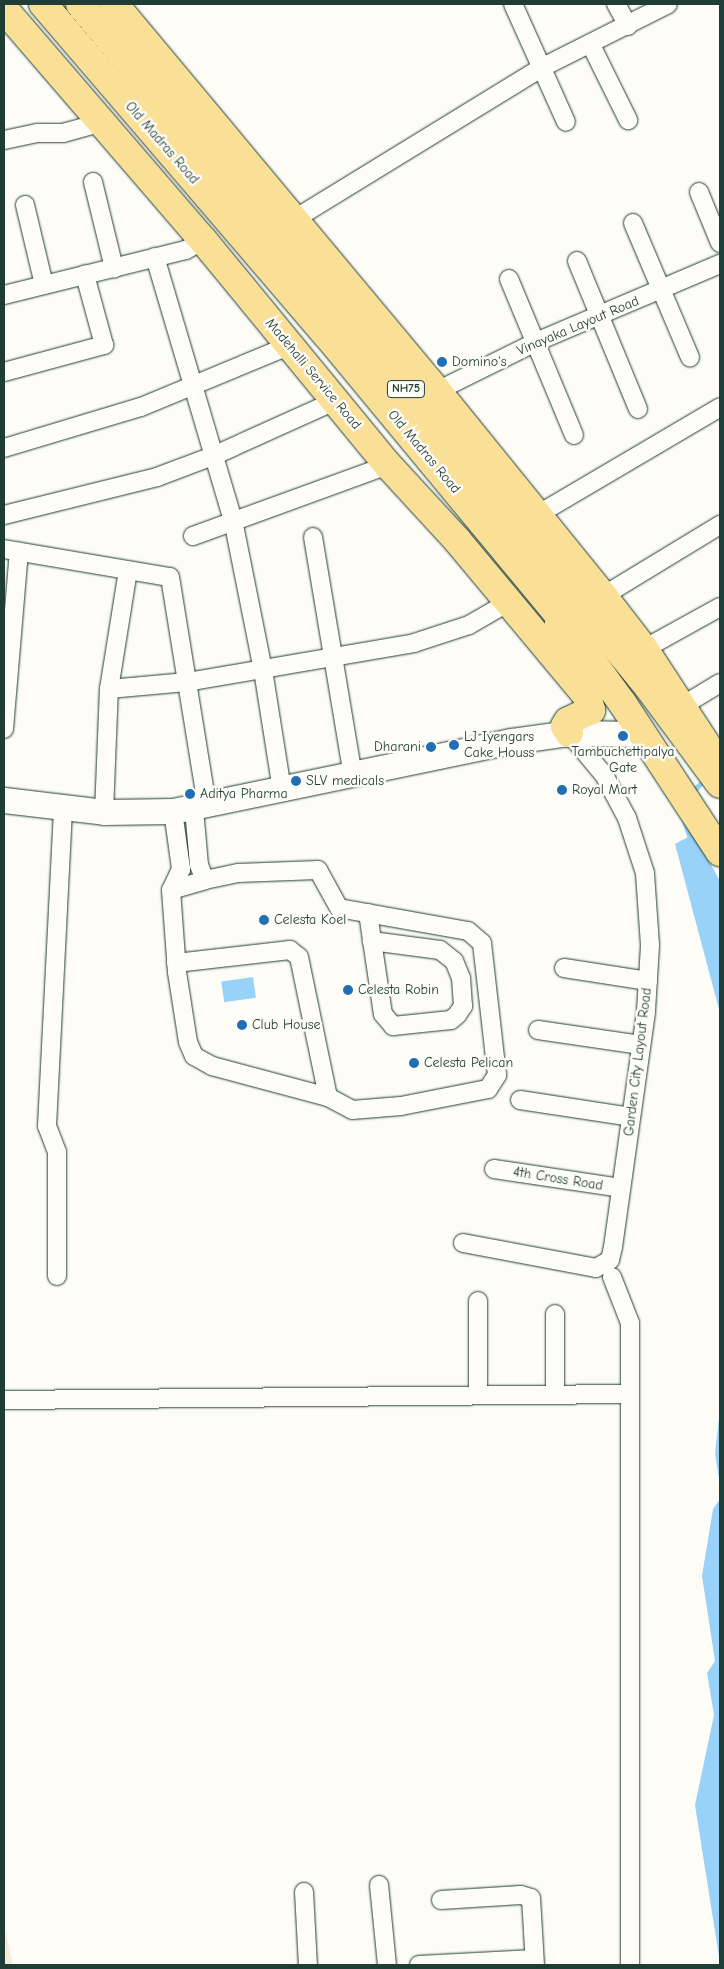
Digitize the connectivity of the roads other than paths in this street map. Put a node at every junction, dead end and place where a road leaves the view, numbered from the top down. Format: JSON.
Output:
{"nodes":[{"id":1,"x":43,"y":4,"type":"edge"},
{"id":2,"x":80,"y":4,"type":"edge"},
{"id":3,"x":114,"y":4,"type":"edge"},
{"id":4,"x":513,"y":4,"type":"edge"},
{"id":5,"x":616,"y":4,"type":"edge"},
{"id":6,"x":668,"y":4,"type":"edge"},
{"id":7,"x":4,"y":8,"type":"edge"},
{"id":8,"x":628,"y":26,"type":"junction"},
{"id":9,"x":591,"y":45,"type":"junction"},
{"id":10,"x":542,"y":68,"type":"junction"},
{"id":11,"x":628,"y":120,"type":"dead end"},
{"id":12,"x":103,"y":122,"type":"junction"},
{"id":13,"x":566,"y":122,"type":"dead end"},
{"id":14,"x":4,"y":140,"type":"edge"},
{"id":15,"x":93,"y":182,"type":"dead end"},
{"id":16,"x":699,"y":192,"type":"dead end"},
{"id":17,"x":25,"y":205,"type":"dead end"},
{"id":18,"x":293,"y":220,"type":"junction"},
{"id":19,"x":633,"y":223,"type":"dead end"},
{"id":20,"x":203,"y":240,"type":"junction"},
{"id":21,"x":720,"y":243,"type":"edge"},
{"id":22,"x":155,"y":258,"type":"junction"},
{"id":23,"x":577,"y":261,"type":"dead end"},
{"id":24,"x":720,"y":264,"type":"edge"},
{"id":25,"x":114,"y":268,"type":"junction"},
{"id":26,"x":86,"y":275,"type":"junction"},
{"id":27,"x":509,"y":279,"type":"dead end"},
{"id":28,"x":44,"y":285,"type":"junction"},
{"id":29,"x":660,"y":290,"type":"junction"},
{"id":30,"x":4,"y":295,"type":"edge"},
{"id":31,"x":599,"y":316,"type":"junction"},
{"id":32,"x":536,"y":342,"type":"junction"},
{"id":33,"x":288,"y":346,"type":"junction"},
{"id":34,"x":690,"y":357,"type":"dead end"},
{"id":35,"x":4,"y":372,"type":"edge"},
{"id":36,"x":191,"y":387,"type":"junction"},
{"id":37,"x":437,"y":391,"type":"junction"},
{"id":38,"x":335,"y":401,"type":"junction"},
{"id":39,"x":720,"y":407,"type":"edge"},
{"id":40,"x":638,"y":410,"type":"dead end"},
{"id":41,"x":574,"y":435,"type":"dead end"},
{"id":42,"x":4,"y":448,"type":"edge"},
{"id":43,"x":213,"y":456,"type":"junction"},
{"id":44,"x":388,"y":466,"type":"junction"},
{"id":45,"x":537,"y":515,"type":"junction"},
{"id":46,"x":4,"y":516,"type":"edge"},
{"id":47,"x":233,"y":520,"type":"junction"},
{"id":48,"x":720,"y":525,"type":"edge"},
{"id":49,"x":193,"y":536,"type":"dead end"},
{"id":50,"x":313,"y":537,"type":"dead end"},
{"id":51,"x":11,"y":550,"type":"edge"},
{"id":52,"x":128,"y":571,"type":"junction"},
{"id":53,"x":9,"y":596,"type":"edge"},
{"id":54,"x":603,"y":596,"type":"junction"},
{"id":55,"x":509,"y":602,"type":"junction"},
{"id":56,"x":720,"y":607,"type":"edge"},
{"id":57,"x":560,"y":617,"type":"junction"},
{"id":58,"x":644,"y":649,"type":"junction"},
{"id":59,"x":554,"y":655,"type":"junction"},
{"id":60,"x":335,"y":659,"type":"junction"},
{"id":61,"x":6,"y":669,"type":"edge"},
{"id":62,"x":263,"y":670,"type":"junction"},
{"id":63,"x":187,"y":682,"type":"junction"},
{"id":64,"x":720,"y":683,"type":"edge"},
{"id":65,"x":109,"y":689,"type":"junction"},
{"id":66,"x":682,"y":706,"type":"junction"},
{"id":67,"x":4,"y":729,"type":"edge"},
{"id":68,"x":569,"y":733,"type":"junction"},
{"id":69,"x":643,"y":734,"type":"junction"},
{"id":70,"x":720,"y":766,"type":"edge"},
{"id":71,"x":352,"y":775,"type":"junction"},
{"id":72,"x":720,"y":784,"type":"edge"},
{"id":73,"x":282,"y":790,"type":"junction"},
{"id":74,"x":4,"y":800,"type":"edge"},
{"id":75,"x":63,"y":806,"type":"junction"},
{"id":76,"x":191,"y":809,"type":"junction"},
{"id":77,"x":104,"y":812,"type":"junction"},
{"id":78,"x":720,"y":852,"type":"edge"},
{"id":79,"x":205,"y":880,"type":"junction"},
{"id":80,"x":171,"y":890,"type":"junction"},
{"id":81,"x":368,"y":913,"type":"junction"},
{"id":82,"x":372,"y":941,"type":"junction"},
{"id":83,"x":176,"y":963,"type":"junction"},
{"id":84,"x":564,"y":968,"type":"dead end"},
{"id":85,"x":648,"y":981,"type":"junction"},
{"id":86,"x":487,"y":987,"type":"junction"},
{"id":87,"x":462,"y":992,"type":"junction"},
{"id":88,"x":538,"y":1030,"type":"dead end"},
{"id":89,"x":641,"y":1045,"type":"junction"},
{"id":90,"x":328,"y":1097,"type":"junction"},
{"id":91,"x":520,"y":1100,"type":"dead end"},
{"id":92,"x":631,"y":1117,"type":"junction"},
{"id":93,"x":494,"y":1169,"type":"dead end"},
{"id":94,"x":621,"y":1188,"type":"junction"},
{"id":95,"x":463,"y":1243,"type":"dead end"},
{"id":96,"x":57,"y":1276,"type":"dead end"},
{"id":97,"x":612,"y":1276,"type":"dead end"},
{"id":98,"x":478,"y":1301,"type":"dead end"},
{"id":99,"x":555,"y":1314,"type":"dead end"},
{"id":100,"x":629,"y":1394,"type":"junction"},
{"id":101,"x":478,"y":1395,"type":"junction"},
{"id":102,"x":555,"y":1395,"type":"junction"},
{"id":103,"x":4,"y":1400,"type":"edge"},
{"id":104,"x":379,"y":1885,"type":"dead end"},
{"id":105,"x":304,"y":1892,"type":"dead end"},
{"id":106,"x":441,"y":1900,"type":"dead end"},
{"id":107,"x":534,"y":1962,"type":"edge"},
{"id":108,"x":308,"y":1965,"type":"edge"},
{"id":109,"x":387,"y":1965,"type":"edge"},
{"id":110,"x":419,"y":1965,"type":"edge"},
{"id":111,"x":630,"y":1965,"type":"edge"}],
"edges":[{"from":1,"to":57,"type":"main road","name":"Old Madras Road","number":"NH75"},
{"from":2,"to":72,"type":"main road","name":"Old Madras Road","number":"NH75"},
{"from":3,"to":18,"type":"main road"},
{"from":4,"to":10,"type":"street"},
{"from":5,"to":8,"type":"street"},
{"from":6,"to":8,"type":"street"},
{"from":7,"to":12,"type":"main road","name":"Madehalli Service Road"},
{"from":8,"to":9,"type":"street"},
{"from":9,"to":10,"type":"street"},
{"from":9,"to":11,"type":"street"},
{"from":10,"to":13,"type":"street"},
{"from":10,"to":18,"type":"street"},
{"from":12,"to":14,"type":"street"},
{"from":12,"to":20,"type":"main road","name":"Madehalli Service Road"},
{"from":15,"to":25,"type":"street"},
{"from":16,"to":21,"type":"street"},
{"from":17,"to":28,"type":"street"},
{"from":18,"to":37,"type":"main road"},
{"from":19,"to":29,"type":"street"},
{"from":20,"to":22,"type":"street"},
{"from":20,"to":33,"type":"main road","name":"Madehalli Service Road"},
{"from":22,"to":25,"type":"street"},
{"from":22,"to":36,"type":"street"},
{"from":23,"to":31,"type":"street"},
{"from":24,"to":29,"type":"street","name":"Vinayaka Layout Road"},
{"from":25,"to":26,"type":"street"},
{"from":26,"to":28,"type":"street"},
{"from":26,"to":35,"type":"street"},
{"from":27,"to":32,"type":"street"},
{"from":28,"to":30,"type":"street"},
{"from":29,"to":31,"type":"street","name":"Vinayaka Layout Road"},
{"from":29,"to":34,"type":"street"},
{"from":31,"to":32,"type":"street","name":"Vinayaka Layout Road"},
{"from":31,"to":40,"type":"street"},
{"from":32,"to":37,"type":"street","name":"Vinayaka Layout Road"},
{"from":32,"to":41,"type":"street"},
{"from":33,"to":36,"type":"street"},
{"from":33,"to":38,"type":"main road","name":"Madehalli Service Road"},
{"from":36,"to":42,"type":"street"},
{"from":36,"to":43,"type":"street"},
{"from":37,"to":45,"type":"main road"},
{"from":38,"to":43,"type":"street"},
{"from":38,"to":44,"type":"main road","name":"Madehalli Service Road"},
{"from":39,"to":45,"type":"street"},
{"from":43,"to":46,"type":"street"},
{"from":43,"to":47,"type":"street"},
{"from":44,"to":47,"type":"street"},
{"from":44,"to":55,"type":"main road","name":"Madehalli Service Road"},
{"from":45,"to":54,"type":"main road"},
{"from":47,"to":49,"type":"street"},
{"from":47,"to":62,"type":"street"},
{"from":48,"to":54,"type":"street"},
{"from":50,"to":60,"type":"street"},
{"from":51,"to":52,"type":"street"},
{"from":51,"to":53,"type":"street"},
{"from":52,"to":63,"type":"street"},
{"from":52,"to":65,"type":"street"},
{"from":53,"to":61,"type":"street"},
{"from":54,"to":58,"type":"main road"},
{"from":55,"to":59,"type":"main road","name":"Madehalli Service Road"},
{"from":55,"to":60,"type":"street"},
{"from":56,"to":58,"type":"street"},
{"from":57,"to":59,"type":"main road"},
{"from":57,"to":69,"type":"main road","name":"Old Madras Road","number":"NH75"},
{"from":58,"to":66,"type":"main road"},
{"from":59,"to":68,"type":"main road","name":"Madehalli Service Road"},
{"from":60,"to":62,"type":"street"},
{"from":60,"to":71,"type":"street"},
{"from":61,"to":67,"type":"street"},
{"from":62,"to":63,"type":"street"},
{"from":62,"to":73,"type":"street"},
{"from":63,"to":65,"type":"street"},
{"from":63,"to":76,"type":"street"},
{"from":64,"to":66,"type":"street"},
{"from":65,"to":77,"type":"street"},
{"from":66,"to":70,"type":"main road"},
{"from":68,"to":69,"type":"main road"},
{"from":68,"to":71,"type":"main road"},
{"from":68,"to":85,"type":"street","name":"Garden City Layout Road"},
{"from":69,"to":78,"type":"main road","name":"Old Madras Road","number":"NH75"},
{"from":71,"to":73,"type":"main road"},
{"from":73,"to":76,"type":"main road"},
{"from":74,"to":75,"type":"main road"},
{"from":75,"to":77,"type":"main road"},
{"from":75,"to":96,"type":"street"},
{"from":76,"to":77,"type":"main road"},
{"from":76,"to":79,"type":"street"},
{"from":76,"to":80,"type":"street"},
{"from":79,"to":80,"type":"street"},
{"from":79,"to":81,"type":"street"},
{"from":80,"to":83,"type":"street"},
{"from":81,"to":82,"type":"street"},
{"from":81,"to":86,"type":"street"},
{"from":82,"to":87,"type":"street"},
{"from":82,"to":87,"type":"street"},
{"from":83,"to":90,"type":"street"},
{"from":83,"to":90,"type":"street"},
{"from":84,"to":85,"type":"street"},
{"from":85,"to":89,"type":"street","name":"Garden City Layout Road"},
{"from":86,"to":87,"type":"street"},
{"from":86,"to":90,"type":"street"},
{"from":88,"to":89,"type":"street"},
{"from":89,"to":92,"type":"street","name":"Garden City Layout Road"},
{"from":91,"to":92,"type":"street"},
{"from":92,"to":94,"type":"street","name":"Garden City Layout Road"},
{"from":93,"to":94,"type":"street","name":"4th Cross Road"},
{"from":94,"to":95,"type":"street","name":"Garden City Layout Road"},
{"from":97,"to":100,"type":"street"},
{"from":98,"to":101,"type":"street"},
{"from":99,"to":102,"type":"street"},
{"from":100,"to":102,"type":"street"},
{"from":100,"to":111,"type":"street"},
{"from":101,"to":102,"type":"street"},
{"from":101,"to":103,"type":"street"},
{"from":104,"to":109,"type":"street"},
{"from":105,"to":108,"type":"street"},
{"from":106,"to":107,"type":"street"},
{"from":107,"to":110,"type":"street"}]}
